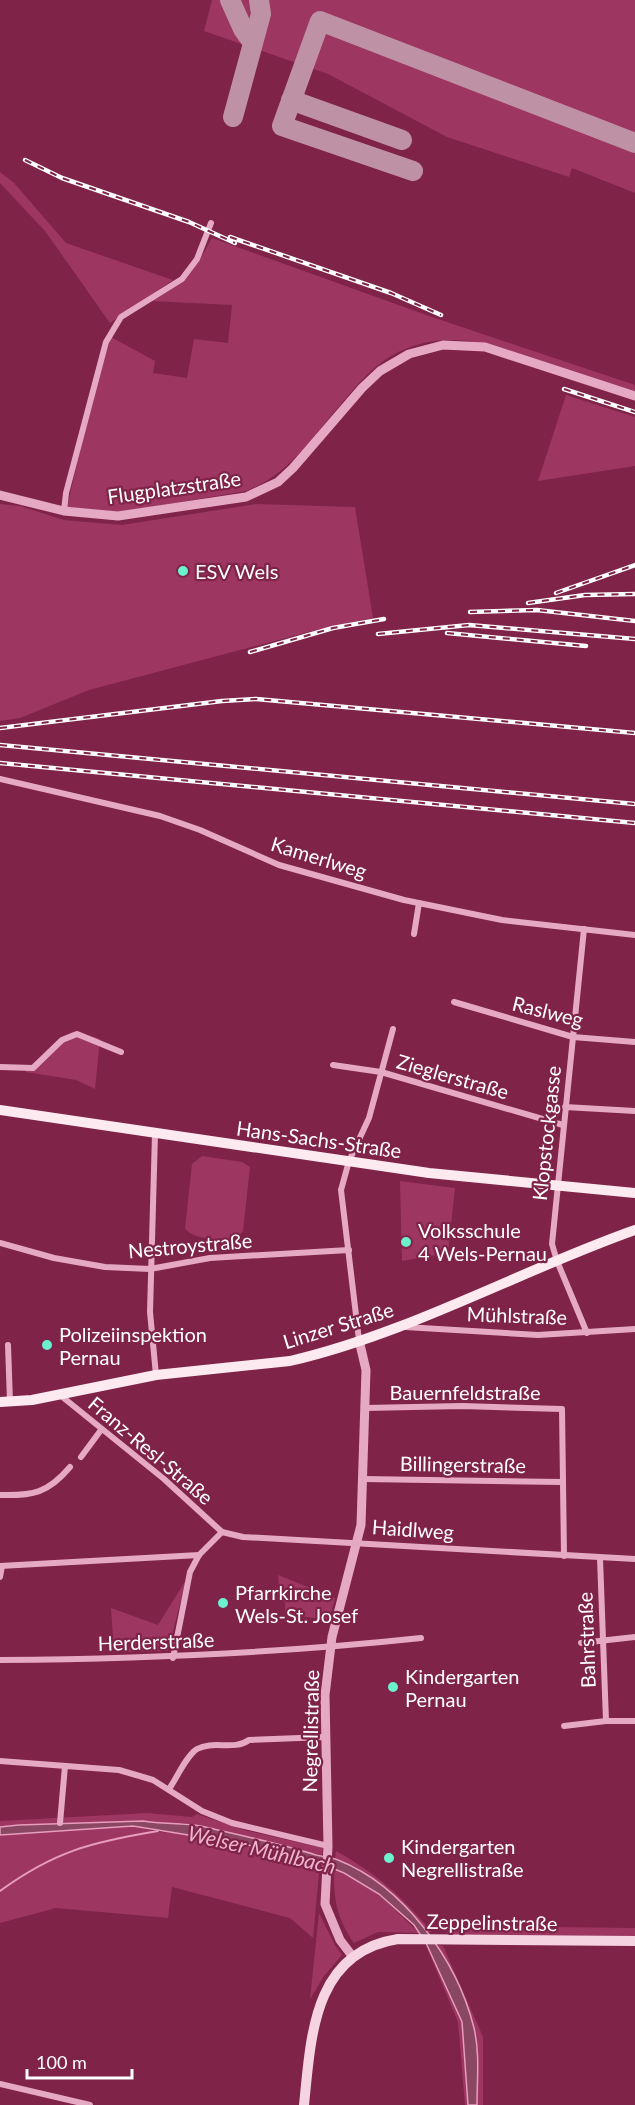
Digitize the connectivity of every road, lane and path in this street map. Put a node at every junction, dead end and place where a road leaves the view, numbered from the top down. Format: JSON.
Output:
{"nodes":[{"id":1,"x":211,"y":223,"type":"dead end"},
{"id":2,"x":635,"y":396,"type":"edge"},
{"id":3,"x":0,"y":495,"type":"edge"},
{"id":4,"x":64,"y":511,"type":"junction"},
{"id":5,"x":0,"y":778,"type":"edge"},
{"id":6,"x":419,"y":903,"type":"junction"},
{"id":7,"x":584,"y":929,"type":"junction"},
{"id":8,"x":414,"y":934,"type":"dead end"},
{"id":9,"x":635,"y":935,"type":"edge"},
{"id":10,"x":454,"y":1002,"type":"dead end"},
{"id":11,"x":393,"y":1029,"type":"dead end"},
{"id":12,"x":573,"y":1037,"type":"junction"},
{"id":13,"x":635,"y":1042,"type":"edge"},
{"id":14,"x":122,"y":1052,"type":"dead end"},
{"id":15,"x":333,"y":1065,"type":"dead end"},
{"id":16,"x":0,"y":1067,"type":"edge"},
{"id":17,"x":381,"y":1072,"type":"junction"},
{"id":18,"x":565,"y":1107,"type":"junction"},
{"id":19,"x":0,"y":1110,"type":"edge"},
{"id":20,"x":635,"y":1112,"type":"edge"},
{"id":21,"x":562,"y":1125,"type":"junction"},
{"id":22,"x":155,"y":1134,"type":"junction"},
{"id":23,"x":349,"y":1161,"type":"junction"},
{"id":24,"x":556,"y":1187,"type":"junction"},
{"id":25,"x":635,"y":1193,"type":"edge"},
{"id":26,"x":635,"y":1230,"type":"edge"},
{"id":27,"x":0,"y":1243,"type":"edge"},
{"id":28,"x":349,"y":1250,"type":"junction"},
{"id":29,"x":557,"y":1261,"type":"junction"},
{"id":30,"x":150,"y":1269,"type":"junction"},
{"id":31,"x":398,"y":1327,"type":"junction"},
{"id":32,"x":635,"y":1329,"type":"edge"},
{"id":33,"x":587,"y":1333,"type":"junction"},
{"id":34,"x":359,"y":1340,"type":"junction"},
{"id":35,"x":8,"y":1345,"type":"dead end"},
{"id":36,"x":156,"y":1375,"type":"junction"},
{"id":37,"x":59,"y":1394,"type":"junction"},
{"id":38,"x":5,"y":1402,"type":"edge"},
{"id":39,"x":364,"y":1408,"type":"junction"},
{"id":40,"x":101,"y":1430,"type":"junction"},
{"id":41,"x":81,"y":1457,"type":"dead end"},
{"id":42,"x":70,"y":1467,"type":"dead end"},
{"id":43,"x":363,"y":1479,"type":"junction"},
{"id":44,"x":562,"y":1482,"type":"junction"},
{"id":45,"x":0,"y":1495,"type":"edge"},
{"id":46,"x":222,"y":1532,"type":"junction"},
{"id":47,"x":358,"y":1542,"type":"junction"},
{"id":48,"x":199,"y":1556,"type":"junction"},
{"id":49,"x":564,"y":1556,"type":"junction"},
{"id":50,"x":600,"y":1558,"type":"junction"},
{"id":51,"x":635,"y":1559,"type":"edge"},
{"id":52,"x":1,"y":1566,"type":"edge"},
{"id":53,"x":0,"y":1576,"type":"edge"},
{"id":54,"x":635,"y":1637,"type":"edge"},
{"id":55,"x":421,"y":1638,"type":"dead end"},
{"id":56,"x":603,"y":1639,"type":"junction"},
{"id":57,"x":581,"y":1643,"type":"dead end"},
{"id":58,"x":331,"y":1648,"type":"junction"},
{"id":59,"x":173,"y":1658,"type":"junction"},
{"id":60,"x":0,"y":1660,"type":"edge"},
{"id":61,"x":606,"y":1721,"type":"junction"},
{"id":62,"x":635,"y":1721,"type":"edge"},
{"id":63,"x":564,"y":1726,"type":"dead end"},
{"id":64,"x":326,"y":1737,"type":"junction"},
{"id":65,"x":0,"y":1761,"type":"edge"},
{"id":66,"x":65,"y":1766,"type":"junction"},
{"id":67,"x":169,"y":1789,"type":"junction"},
{"id":68,"x":60,"y":1823,"type":"dead end"},
{"id":69,"x":328,"y":1850,"type":"junction"},
{"id":70,"x":635,"y":1941,"type":"edge"},
{"id":71,"x":353,"y":1957,"type":"junction"},
{"id":72,"x":0,"y":2084,"type":"edge"},
{"id":73,"x":65,"y":2103,"type":"edge"},
{"id":74,"x":90,"y":2105,"type":"edge"},
{"id":75,"x":304,"y":2105,"type":"edge"}],
"edges":[{"from":1,"to":4,"type":"street"},
{"from":2,"to":4,"type":"street","name":"Flugplatzstraße"},
{"from":3,"to":4,"type":"street","name":"Flugplatzstraße"},
{"from":5,"to":6,"type":"street","name":"Kamerlweg"},
{"from":6,"to":7,"type":"street","name":"Kamerlweg"},
{"from":6,"to":8,"type":"street"},
{"from":7,"to":9,"type":"street","name":"Kamerlweg"},
{"from":7,"to":12,"type":"street","name":"Klopstockgasse"},
{"from":10,"to":12,"type":"street","name":"Raslweg"},
{"from":11,"to":17,"type":"street"},
{"from":12,"to":13,"type":"street","name":"Raslweg"},
{"from":12,"to":18,"type":"street","name":"Klopstockgasse"},
{"from":14,"to":16,"type":"street"},
{"from":15,"to":17,"type":"street","name":"Zieglerstraße"},
{"from":17,"to":21,"type":"street","name":"Zieglerstraße"},
{"from":17,"to":23,"type":"street"},
{"from":18,"to":20,"type":"street"},
{"from":18,"to":21,"type":"street","name":"Klopstockgasse"},
{"from":19,"to":22,"type":"main road","name":"Hans-Sachs-Straße"},
{"from":21,"to":24,"type":"street","name":"Klopstockgasse"},
{"from":22,"to":23,"type":"main road","name":"Hans-Sachs-Straße"},
{"from":22,"to":30,"type":"street"},
{"from":23,"to":24,"type":"main road","name":"Hans-Sachs-Straße"},
{"from":23,"to":28,"type":"street"},
{"from":24,"to":25,"type":"main road","name":"Hans-Sachs-Straße"},
{"from":24,"to":29,"type":"street","name":"Klopstockgasse"},
{"from":26,"to":29,"type":"main road","name":"Linzer Straße"},
{"from":27,"to":30,"type":"street","name":"Nestroystraße"},
{"from":28,"to":30,"type":"street","name":"Nestroystraße"},
{"from":28,"to":34,"type":"street"},
{"from":29,"to":31,"type":"main road","name":"Linzer Straße"},
{"from":29,"to":33,"type":"street","name":"Klopstockgasse"},
{"from":30,"to":36,"type":"street"},
{"from":31,"to":33,"type":"street","name":"Mühlstraße"},
{"from":31,"to":34,"type":"main road","name":"Linzer Straße"},
{"from":32,"to":33,"type":"street","name":"Mühlstraße"},
{"from":34,"to":36,"type":"main road","name":"Linzer Straße"},
{"from":34,"to":39,"type":"street","name":"Negrellistraße"},
{"from":35,"to":38,"type":"street"},
{"from":36,"to":37,"type":"main road","name":"Linzer Straße"},
{"from":37,"to":38,"type":"main road","name":"Linzer Straße"},
{"from":37,"to":40,"type":"street","name":"Franz-Resl-Straße"},
{"from":39,"to":43,"type":"street","name":"Negrellistraße"},
{"from":39,"to":44,"type":"street","name":"Bauernfeldstraße"},
{"from":40,"to":41,"type":"street"},
{"from":40,"to":46,"type":"street","name":"Franz-Resl-Straße"},
{"from":42,"to":45,"type":"street"},
{"from":43,"to":44,"type":"street","name":"Billingerstraße"},
{"from":43,"to":47,"type":"street","name":"Negrellistraße"},
{"from":44,"to":49,"type":"street","name":"Bauernfeldstraße"},
{"from":46,"to":47,"type":"street","name":"Haidlweg"},
{"from":46,"to":48,"type":"street"},
{"from":47,"to":49,"type":"street","name":"Haidlweg"},
{"from":47,"to":58,"type":"street","name":"Negrellistraße"},
{"from":48,"to":52,"type":"street"},
{"from":48,"to":59,"type":"street"},
{"from":49,"to":50,"type":"street","name":"Haidlweg"},
{"from":50,"to":51,"type":"street","name":"Haidlweg"},
{"from":50,"to":56,"type":"street","name":"Bahrstraße"},
{"from":52,"to":53,"type":"street"},
{"from":54,"to":56,"type":"street"},
{"from":55,"to":58,"type":"street","name":"Herderstraße"},
{"from":56,"to":57,"type":"street"},
{"from":56,"to":61,"type":"street","name":"Bahrstraße"},
{"from":58,"to":59,"type":"street","name":"Herderstraße"},
{"from":58,"to":64,"type":"street","name":"Negrellistraße"},
{"from":59,"to":60,"type":"street","name":"Herderstraße"},
{"from":61,"to":62,"type":"street"},
{"from":61,"to":63,"type":"street"},
{"from":64,"to":67,"type":"street"},
{"from":64,"to":69,"type":"street","name":"Negrellistraße"},
{"from":65,"to":66,"type":"street"},
{"from":66,"to":67,"type":"street"},
{"from":66,"to":68,"type":"street"},
{"from":67,"to":69,"type":"street"},
{"from":69,"to":71,"type":"street","name":"Negrellistraße"},
{"from":70,"to":71,"type":"main road","name":"Zeppelinstraße"},
{"from":71,"to":75,"type":"main road"},
{"from":72,"to":73,"type":"street"},
{"from":73,"to":74,"type":"street"}]}
